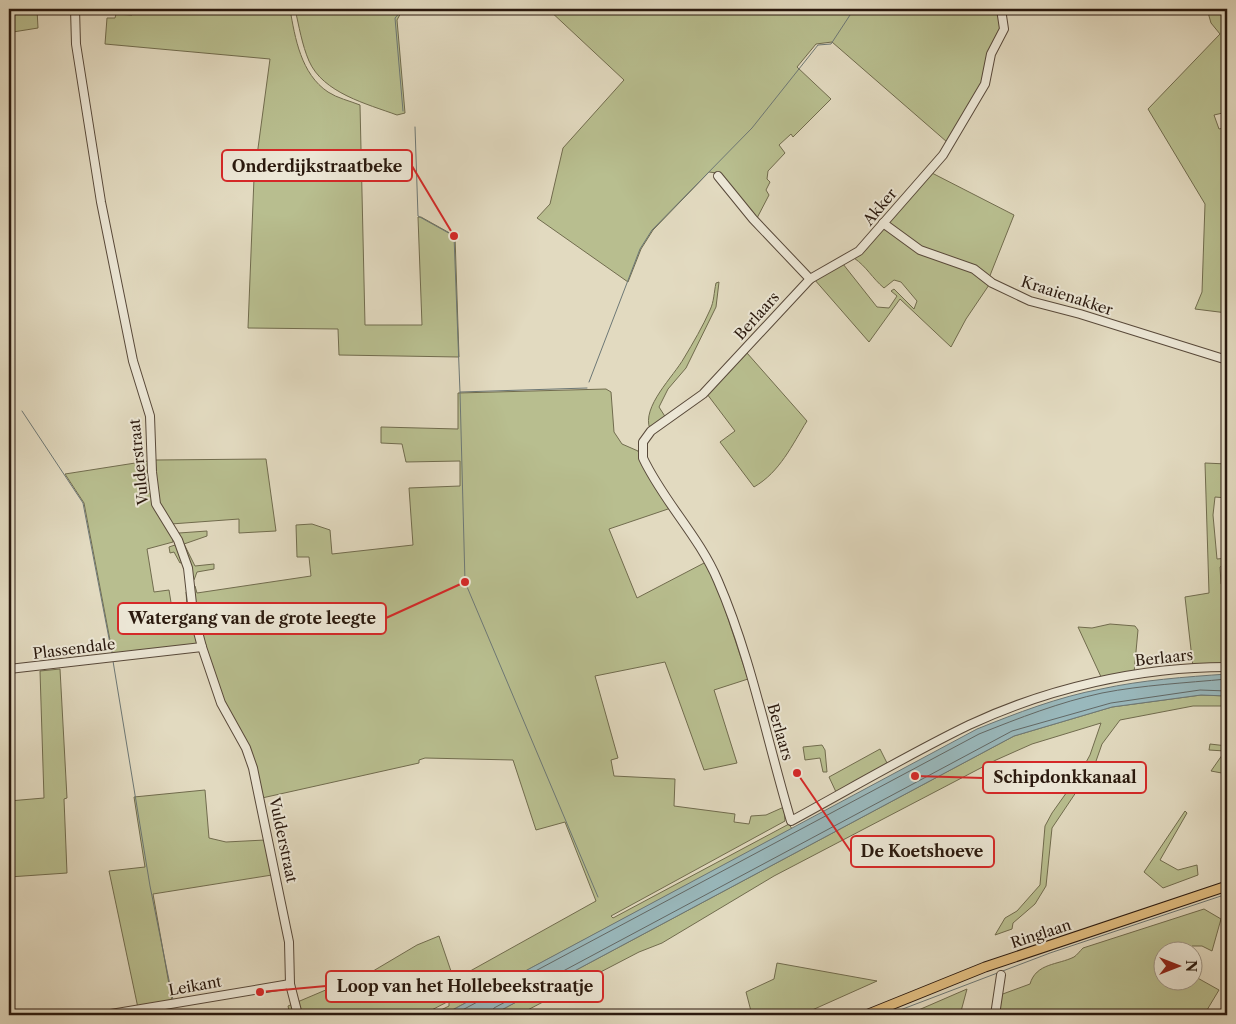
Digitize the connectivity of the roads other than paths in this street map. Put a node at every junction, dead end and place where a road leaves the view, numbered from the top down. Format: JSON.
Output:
{"nodes":[{"id":1,"x":75,"y":9,"type":"edge"},
{"id":2,"x":1001,"y":9,"type":"edge"},
{"id":3,"x":718,"y":176,"type":"dead end"},
{"id":4,"x":883,"y":223,"type":"junction"},
{"id":5,"x":810,"y":279,"type":"junction"},
{"id":6,"x":1227,"y":360,"type":"edge"},
{"id":7,"x":202,"y":647,"type":"junction"},
{"id":8,"x":1227,"y":667,"type":"edge"},
{"id":9,"x":9,"y":669,"type":"edge"},
{"id":10,"x":1227,"y":886,"type":"edge"},
{"id":11,"x":1001,"y":975,"type":"dead end"},
{"id":12,"x":290,"y":984,"type":"junction"},
{"id":13,"x":105,"y":1015,"type":"edge"},
{"id":14,"x":298,"y":1015,"type":"edge"},
{"id":15,"x":866,"y":1015,"type":"edge"},
{"id":16,"x":995,"y":1015,"type":"edge"}],
"edges":[{"from":1,"to":7,"type":"street","name":"Vulderstraat"},
{"from":2,"to":4,"type":"street","name":"Akker"},
{"from":3,"to":5,"type":"street"},
{"from":4,"to":5,"type":"street","name":"Akker"},
{"from":4,"to":6,"type":"street","name":"Kraaienakker"},
{"from":5,"to":8,"type":"street","name":"Berlaars"},
{"from":7,"to":9,"type":"street","name":"Plassendale"},
{"from":7,"to":12,"type":"street","name":"Vulderstraat"},
{"from":10,"to":15,"type":"main road","name":"Ringlaan"},
{"from":11,"to":16,"type":"street"},
{"from":12,"to":13,"type":"street","name":"Leikant"},
{"from":12,"to":14,"type":"street","name":"Vulderstraat"}]}
